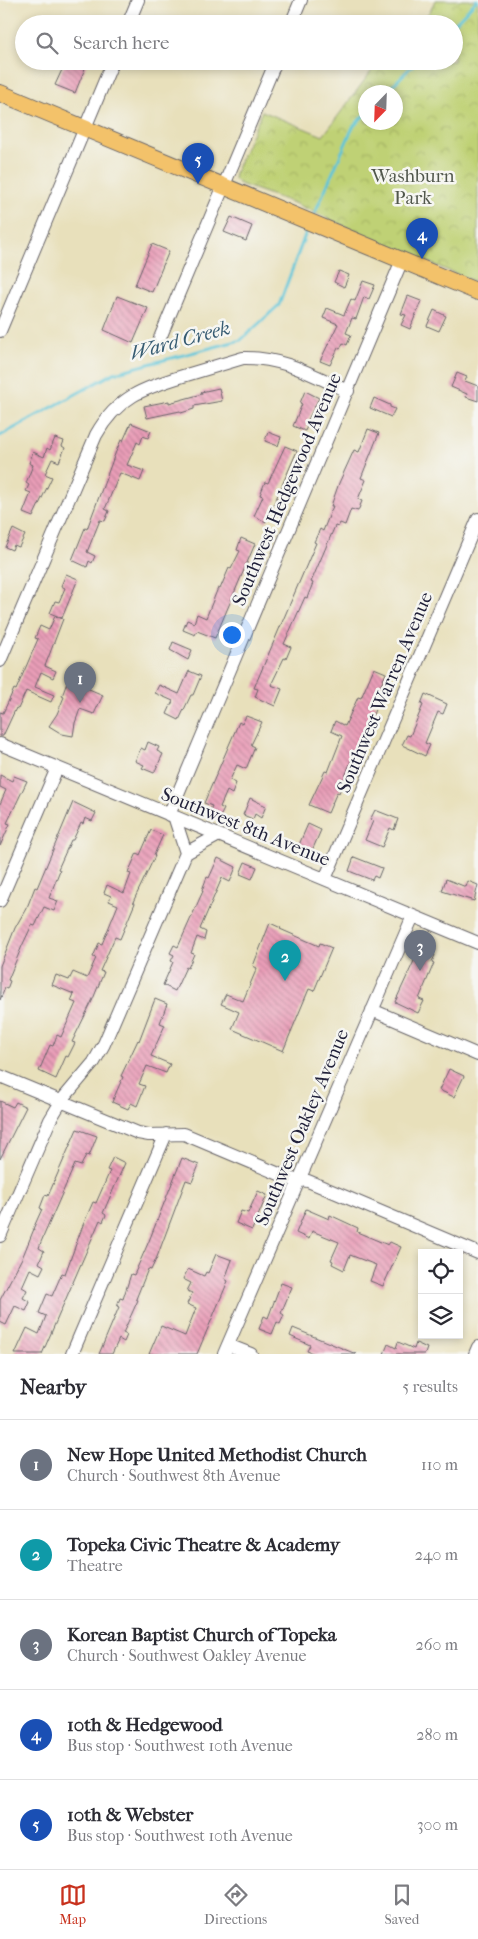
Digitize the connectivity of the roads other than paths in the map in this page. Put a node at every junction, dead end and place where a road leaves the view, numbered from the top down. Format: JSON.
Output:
{"nodes":[{"id":1,"x":138,"y":0,"type":"edge"},
{"id":2,"x":301,"y":0,"type":"edge"},
{"id":3,"x":132,"y":15,"type":"edge"},
{"id":4,"x":295,"y":15,"type":"edge"},
{"id":5,"x":109,"y":70,"type":"edge"},
{"id":6,"x":272,"y":70,"type":"edge"},
{"id":7,"x":0,"y":93,"type":"edge"},
{"id":8,"x":85,"y":128,"type":"junction"},
{"id":9,"x":224,"y":185,"type":"junction"},
{"id":10,"x":402,"y":260,"type":"junction"},
{"id":11,"x":478,"y":292,"type":"edge"},
{"id":12,"x":0,"y":331,"type":"edge"},
{"id":13,"x":160,"y":338,"type":"dead end"},
{"id":14,"x":348,"y":391,"type":"junction"},
{"id":15,"x":478,"y":519,"type":"edge"},
{"id":16,"x":0,"y":662,"type":"edge"},
{"id":17,"x":0,"y":744,"type":"edge"},
{"id":18,"x":57,"y":768,"type":"junction"},
{"id":19,"x":172,"y":815,"type":"junction"},
{"id":20,"x":218,"y":836,"type":"junction"},
{"id":21,"x":186,"y":853,"type":"junction"},
{"id":22,"x":325,"y":879,"type":"junction"},
{"id":23,"x":0,"y":901,"type":"edge"},
{"id":24,"x":413,"y":916,"type":"junction"},
{"id":25,"x":477,"y":940,"type":"edge"},
{"id":26,"x":372,"y":1010,"type":"junction"},
{"id":27,"x":478,"y":1054,"type":"edge"},
{"id":28,"x":0,"y":1076,"type":"edge"},
{"id":29,"x":62,"y":1100,"type":"junction"},
{"id":30,"x":166,"y":1134,"type":"junction"},
{"id":31,"x":299,"y":1180,"type":"junction"},
{"id":32,"x":0,"y":1236,"type":"edge"},
{"id":33,"x":478,"y":1252,"type":"edge"},
{"id":34,"x":478,"y":1347,"type":"edge"},
{"id":35,"x":226,"y":1349,"type":"edge"},
{"id":36,"x":72,"y":1354,"type":"edge"},
{"id":37,"x":251,"y":1354,"type":"edge"},
{"id":38,"x":475,"y":1354,"type":"edge"}],
"edges":[{"from":1,"to":3,"type":"street"},
{"from":2,"to":4,"type":"street"},
{"from":5,"to":8,"type":"street"},
{"from":6,"to":9,"type":"street"},
{"from":7,"to":8,"type":"main road"},
{"from":8,"to":9,"type":"main road"},
{"from":8,"to":12,"type":"street"},
{"from":9,"to":10,"type":"main road"},
{"from":9,"to":13,"type":"street"},
{"from":10,"to":11,"type":"main road"},
{"from":10,"to":14,"type":"street","name":"Southwest Hedgewood Avenue"},
{"from":14,"to":16,"type":"street"},
{"from":14,"to":19,"type":"street","name":"Southwest Hedgewood Avenue"},
{"from":15,"to":22,"type":"street","name":"Southwest Warren Avenue"},
{"from":17,"to":18,"type":"street","name":"Southwest 8th Avenue"},
{"from":18,"to":19,"type":"street","name":"Southwest 8th Avenue"},
{"from":18,"to":23,"type":"street"},
{"from":19,"to":20,"type":"street","name":"Southwest 8th Avenue"},
{"from":19,"to":21,"type":"street"},
{"from":20,"to":21,"type":"street"},
{"from":20,"to":22,"type":"street","name":"Southwest 8th Avenue"},
{"from":21,"to":29,"type":"street"},
{"from":22,"to":24,"type":"street","name":"Southwest 8th Avenue"},
{"from":24,"to":25,"type":"street","name":"Southwest 8th Avenue"},
{"from":24,"to":26,"type":"street","name":"Southwest Oakley Avenue"},
{"from":26,"to":27,"type":"street"},
{"from":26,"to":31,"type":"street","name":"Southwest Oakley Avenue"},
{"from":28,"to":29,"type":"street"},
{"from":29,"to":30,"type":"street"},
{"from":29,"to":32,"type":"street"},
{"from":30,"to":31,"type":"street"},
{"from":30,"to":36,"type":"street"},
{"from":31,"to":33,"type":"street"},
{"from":31,"to":35,"type":"street","name":"Southwest Oakley Avenue"},
{"from":34,"to":38,"type":"street"},
{"from":35,"to":37,"type":"street"}]}
